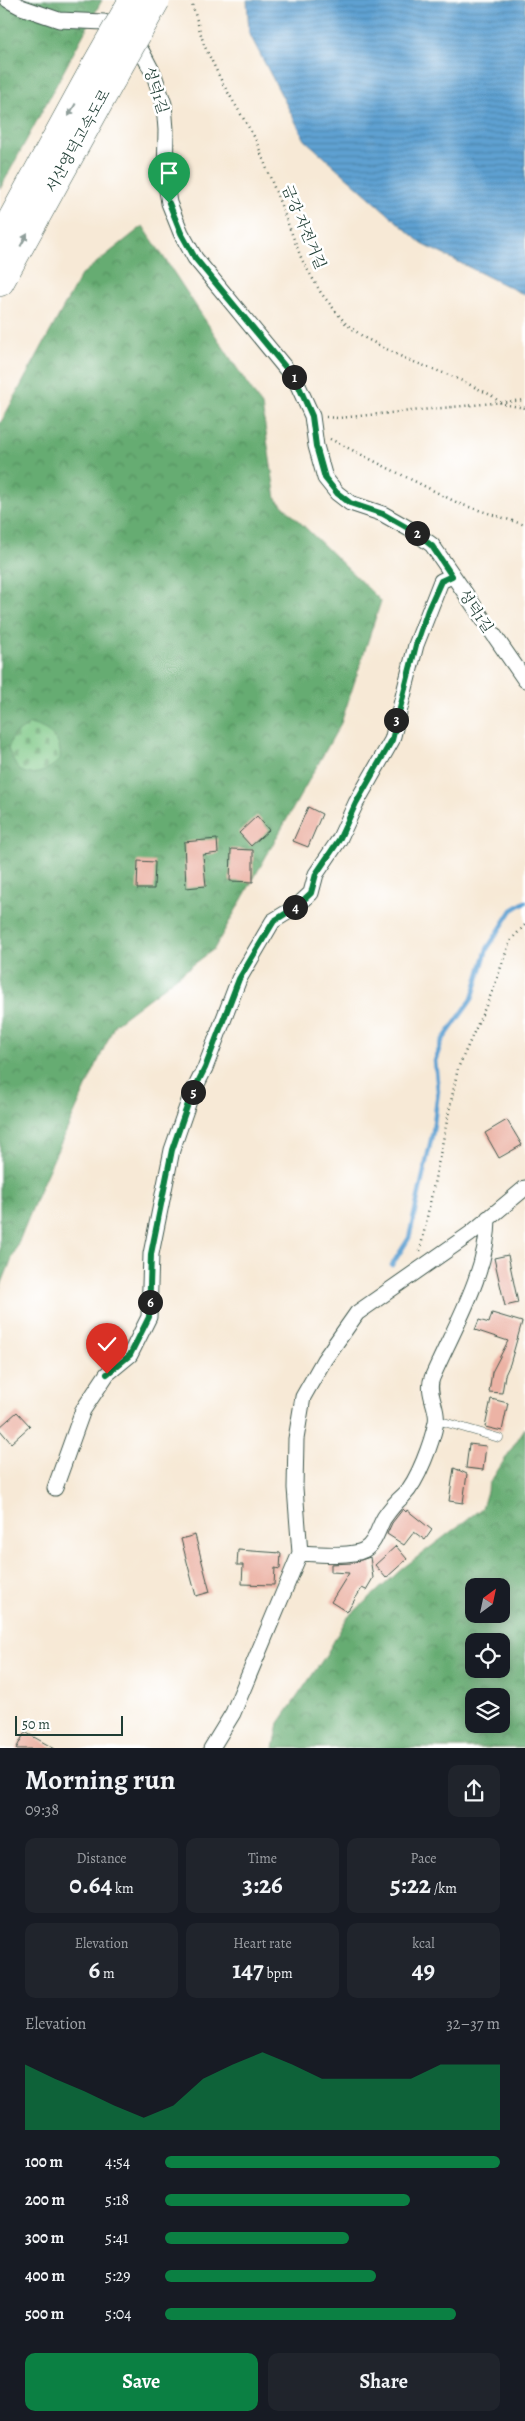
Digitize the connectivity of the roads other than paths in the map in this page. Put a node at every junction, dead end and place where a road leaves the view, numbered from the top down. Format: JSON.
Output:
{"nodes":[{"id":1,"x":8,"y":0,"type":"edge"},
{"id":2,"x":30,"y":0,"type":"edge"},
{"id":3,"x":132,"y":0,"type":"edge"},
{"id":4,"x":156,"y":0,"type":"edge"},
{"id":5,"x":45,"y":16,"type":"junction"},
{"id":6,"x":104,"y":72,"type":"junction"},
{"id":7,"x":0,"y":241,"type":"edge"},
{"id":8,"x":0,"y":282,"type":"edge"},
{"id":9,"x":452,"y":576,"type":"junction"},
{"id":10,"x":525,"y":680,"type":"edge"},
{"id":11,"x":525,"y":1188,"type":"edge"},
{"id":12,"x":488,"y":1218,"type":"junction"},
{"id":13,"x":437,"y":1420,"type":"junction"},
{"id":14,"x":499,"y":1438,"type":"dead end"},
{"id":15,"x":55,"y":1488,"type":"dead end"},
{"id":16,"x":300,"y":1553,"type":"junction"},
{"id":17,"x":211,"y":1748,"type":"edge"}],
"edges":[{"from":1,"to":5,"type":"street","name":"성덕1길"},
{"from":2,"to":5,"type":"street"},
{"from":3,"to":6,"type":"highway","name":"서산영덕고속도로","bridge":true},
{"from":4,"to":6,"type":"highway","name":"서산영덕고속도로","bridge":true},
{"from":5,"to":9,"type":"street","name":"성덕1길"},
{"from":6,"to":7,"type":"highway","name":"서산영덕고속도로","one_way":true},
{"from":8,"to":6,"type":"highway","name":"서산영덕고속도로","one_way":true},
{"from":9,"to":10,"type":"street","name":"성덕1길"},
{"from":9,"to":15,"type":"street"},
{"from":11,"to":12,"type":"street"},
{"from":12,"to":13,"type":"street"},
{"from":12,"to":16,"type":"street"},
{"from":13,"to":14,"type":"lane"},
{"from":13,"to":16,"type":"street"},
{"from":16,"to":17,"type":"street"}]}
